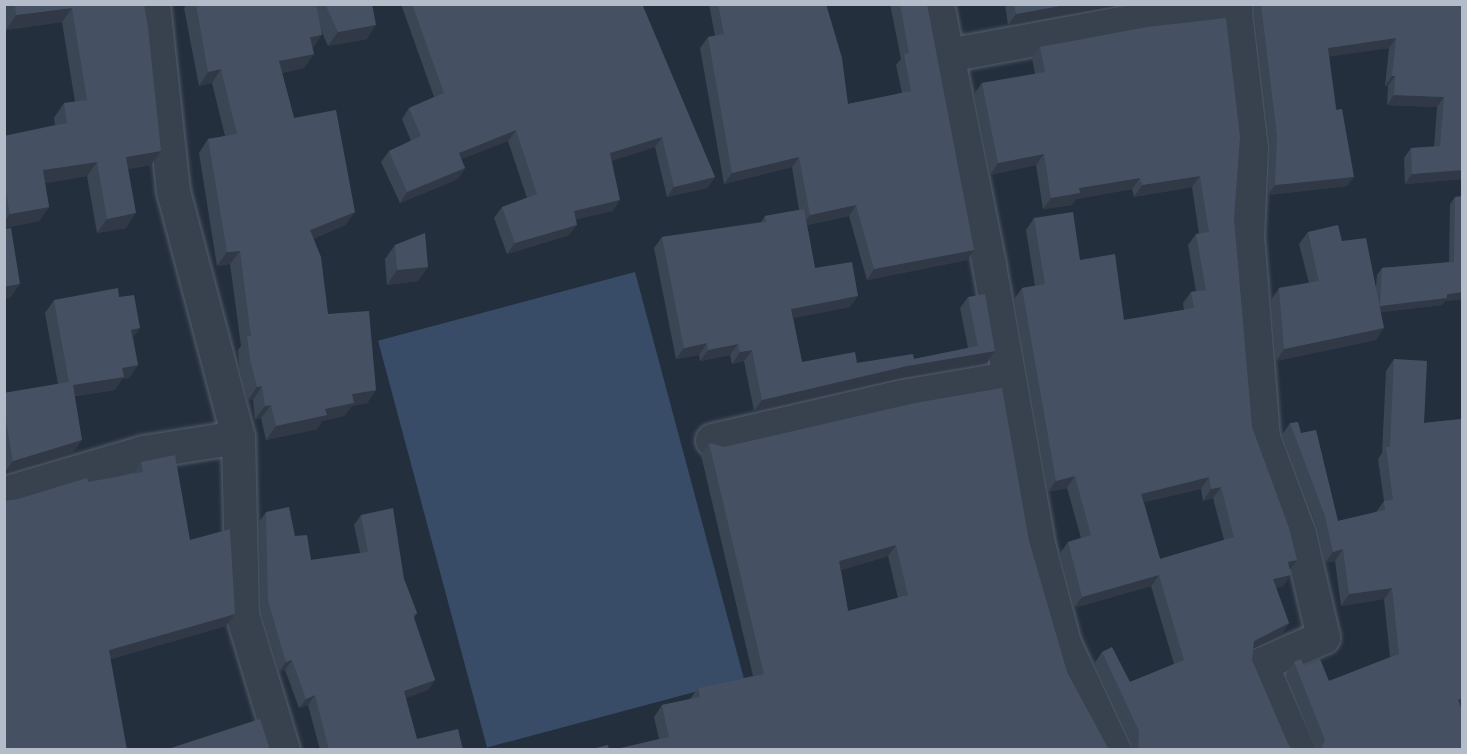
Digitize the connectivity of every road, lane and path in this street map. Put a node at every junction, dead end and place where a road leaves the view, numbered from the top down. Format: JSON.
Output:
{"nodes":[{"id":1,"x":153,"y":4,"type":"edge"},
{"id":2,"x":938,"y":4,"type":"edge"},
{"id":3,"x":1234,"y":7,"type":"edge"},
{"id":4,"x":948,"y":55,"type":"junction"},
{"id":5,"x":1007,"y":378,"type":"junction"},
{"id":6,"x":238,"y":437,"type":"junction"},
{"id":7,"x":712,"y":440,"type":"dead end"},
{"id":8,"x":4,"y":493,"type":"edge"},
{"id":9,"x":283,"y":750,"type":"edge"},
{"id":10,"x":1114,"y":750,"type":"edge"},
{"id":11,"x":1298,"y":750,"type":"edge"}],
"edges":[{"from":1,"to":6,"type":"street"},
{"from":2,"to":4,"type":"street"},
{"from":3,"to":4,"type":"street"},
{"from":3,"to":11,"type":"street"},
{"from":4,"to":5,"type":"street"},
{"from":5,"to":7,"type":"street"},
{"from":5,"to":10,"type":"street"},
{"from":6,"to":8,"type":"street"},
{"from":6,"to":9,"type":"street"}]}
